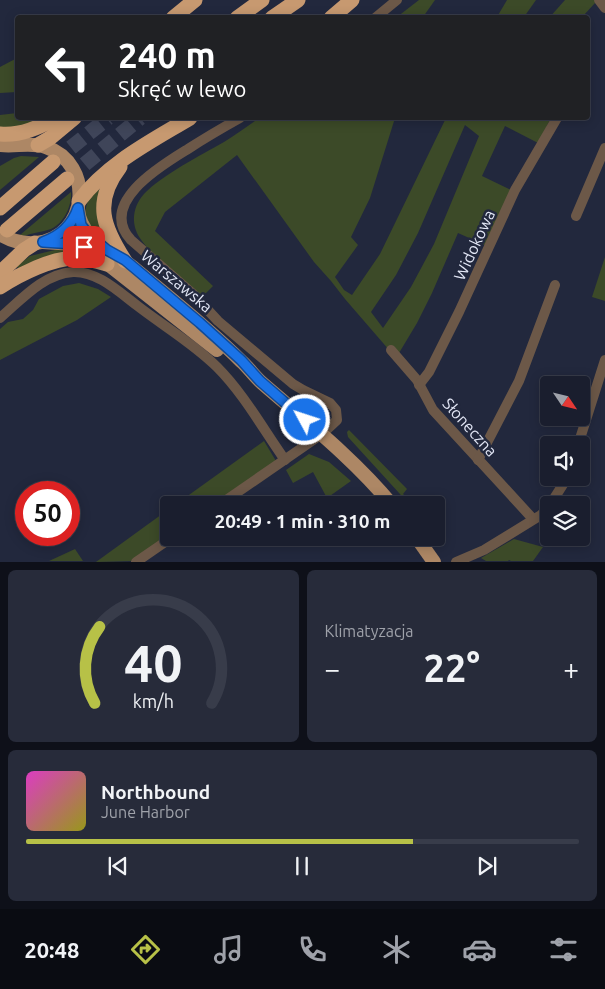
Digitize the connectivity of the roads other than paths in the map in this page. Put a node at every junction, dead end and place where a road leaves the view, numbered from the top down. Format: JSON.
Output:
{"nodes":[{"id":1,"x":195,"y":0,"type":"edge"},
{"id":2,"x":262,"y":0,"type":"edge"},
{"id":3,"x":298,"y":0,"type":"edge"},
{"id":4,"x":352,"y":0,"type":"edge"},
{"id":5,"x":397,"y":0,"type":"edge"},
{"id":6,"x":600,"y":0,"type":"edge"},
{"id":7,"x":605,"y":8,"type":"edge"},
{"id":8,"x":177,"y":15,"type":"edge"},
{"id":9,"x":241,"y":15,"type":"edge"},
{"id":10,"x":276,"y":15,"type":"edge"},
{"id":11,"x":334,"y":15,"type":"edge"},
{"id":12,"x":379,"y":15,"type":"edge"},
{"id":13,"x":52,"y":120,"type":"edge"},
{"id":14,"x":72,"y":120,"type":"edge"},
{"id":15,"x":187,"y":120,"type":"edge"},
{"id":16,"x":237,"y":120,"type":"edge"},
{"id":17,"x":556,"y":120,"type":"edge"},
{"id":18,"x":0,"y":134,"type":"edge"},
{"id":19,"x":0,"y":145,"type":"edge"},
{"id":20,"x":31,"y":145,"type":"junction"},
{"id":21,"x":605,"y":148,"type":"edge"},
{"id":22,"x":133,"y":153,"type":"junction"},
{"id":23,"x":0,"y":154,"type":"edge"},
{"id":24,"x":53,"y":162,"type":"tunnel mouth"},
{"id":25,"x":67,"y":179,"type":"tunnel mouth"},
{"id":26,"x":78,"y":205,"type":"junction"},
{"id":27,"x":0,"y":208,"type":"edge"},
{"id":28,"x":576,"y":216,"type":"dead end"},
{"id":29,"x":4,"y":232,"type":"edge"},
{"id":30,"x":39,"y":242,"type":"junction"},
{"id":31,"x":125,"y":260,"type":"junction"},
{"id":32,"x":107,"y":264,"type":"junction"},
{"id":33,"x":0,"y":273,"type":"edge"},
{"id":34,"x":555,"y":285,"type":"dead end"},
{"id":35,"x":0,"y":287,"type":"edge"},
{"id":36,"x":0,"y":318,"type":"edge"},
{"id":37,"x":391,"y":350,"type":"dead end"},
{"id":38,"x":605,"y":360,"type":"edge"},
{"id":39,"x":260,"y":381,"type":"junction"},
{"id":40,"x":419,"y":385,"type":"junction"},
{"id":41,"x":322,"y":434,"type":"junction"},
{"id":42,"x":581,"y":436,"type":"edge"},
{"id":43,"x":285,"y":460,"type":"junction"},
{"id":44,"x":478,"y":460,"type":"junction"},
{"id":45,"x":231,"y":496,"type":"edge"},
{"id":46,"x":384,"y":496,"type":"edge"},
{"id":47,"x":540,"y":516,"type":"edge"},
{"id":48,"x":533,"y":519,"type":"junction"},
{"id":49,"x":160,"y":546,"type":"edge"},
{"id":50,"x":423,"y":546,"type":"edge"},
{"id":51,"x":473,"y":559,"type":"edge"},
{"id":52,"x":136,"y":562,"type":"edge"},
{"id":53,"x":434,"y":562,"type":"edge"},
{"id":54,"x":456,"y":562,"type":"edge"}],
"edges":[{"from":1,"to":8,"type":"highway"},
{"from":2,"to":9,"type":"highway"},
{"from":3,"to":10,"type":"highway"},
{"from":4,"to":11,"type":"highway"},
{"from":5,"to":12,"type":"street"},
{"from":6,"to":7,"type":"street"},
{"from":13,"to":18,"type":"highway"},
{"from":14,"to":20,"type":"highway"},
{"from":15,"to":22,"type":"highway"},
{"from":16,"to":41,"type":"street"},
{"from":17,"to":40,"type":"street","name":"Widokowa"},
{"from":19,"to":20,"type":"main road"},
{"from":20,"to":23,"type":"main road"},
{"from":20,"to":26,"type":"main road","name":"Warszawska"},
{"from":21,"to":28,"type":"street"},
{"from":22,"to":26,"type":"highway"},
{"from":22,"to":31,"type":"highway"},
{"from":24,"to":27,"type":"highway"},
{"from":25,"to":29,"type":"highway"},
{"from":26,"to":30,"type":"main road"},
{"from":26,"to":31,"type":"main road","name":"Warszawska"},
{"from":29,"to":30,"type":"main road","name":"Warszawska"},
{"from":30,"to":32,"type":"main road","name":"Warszawska"},
{"from":30,"to":33,"type":"highway"},
{"from":31,"to":39,"type":"main road","name":"Warszawska"},
{"from":32,"to":35,"type":"highway"},
{"from":32,"to":39,"type":"main road","name":"Warszawska"},
{"from":34,"to":44,"type":"street"},
{"from":36,"to":43,"type":"street"},
{"from":37,"to":40,"type":"street","name":"Słoneczna"},
{"from":38,"to":42,"type":"street"},
{"from":39,"to":41,"type":"main road","name":"Warszawska"},
{"from":40,"to":44,"type":"street","name":"Słoneczna"},
{"from":41,"to":43,"type":"street"},
{"from":41,"to":46,"type":"main road","name":"Warszawska"},
{"from":43,"to":45,"type":"street"},
{"from":44,"to":48,"type":"street","name":"Słoneczna"},
{"from":47,"to":48,"type":"street"},
{"from":48,"to":51,"type":"street"},
{"from":49,"to":52,"type":"street"},
{"from":50,"to":53,"type":"main road"},
{"from":51,"to":54,"type":"street"}]}
